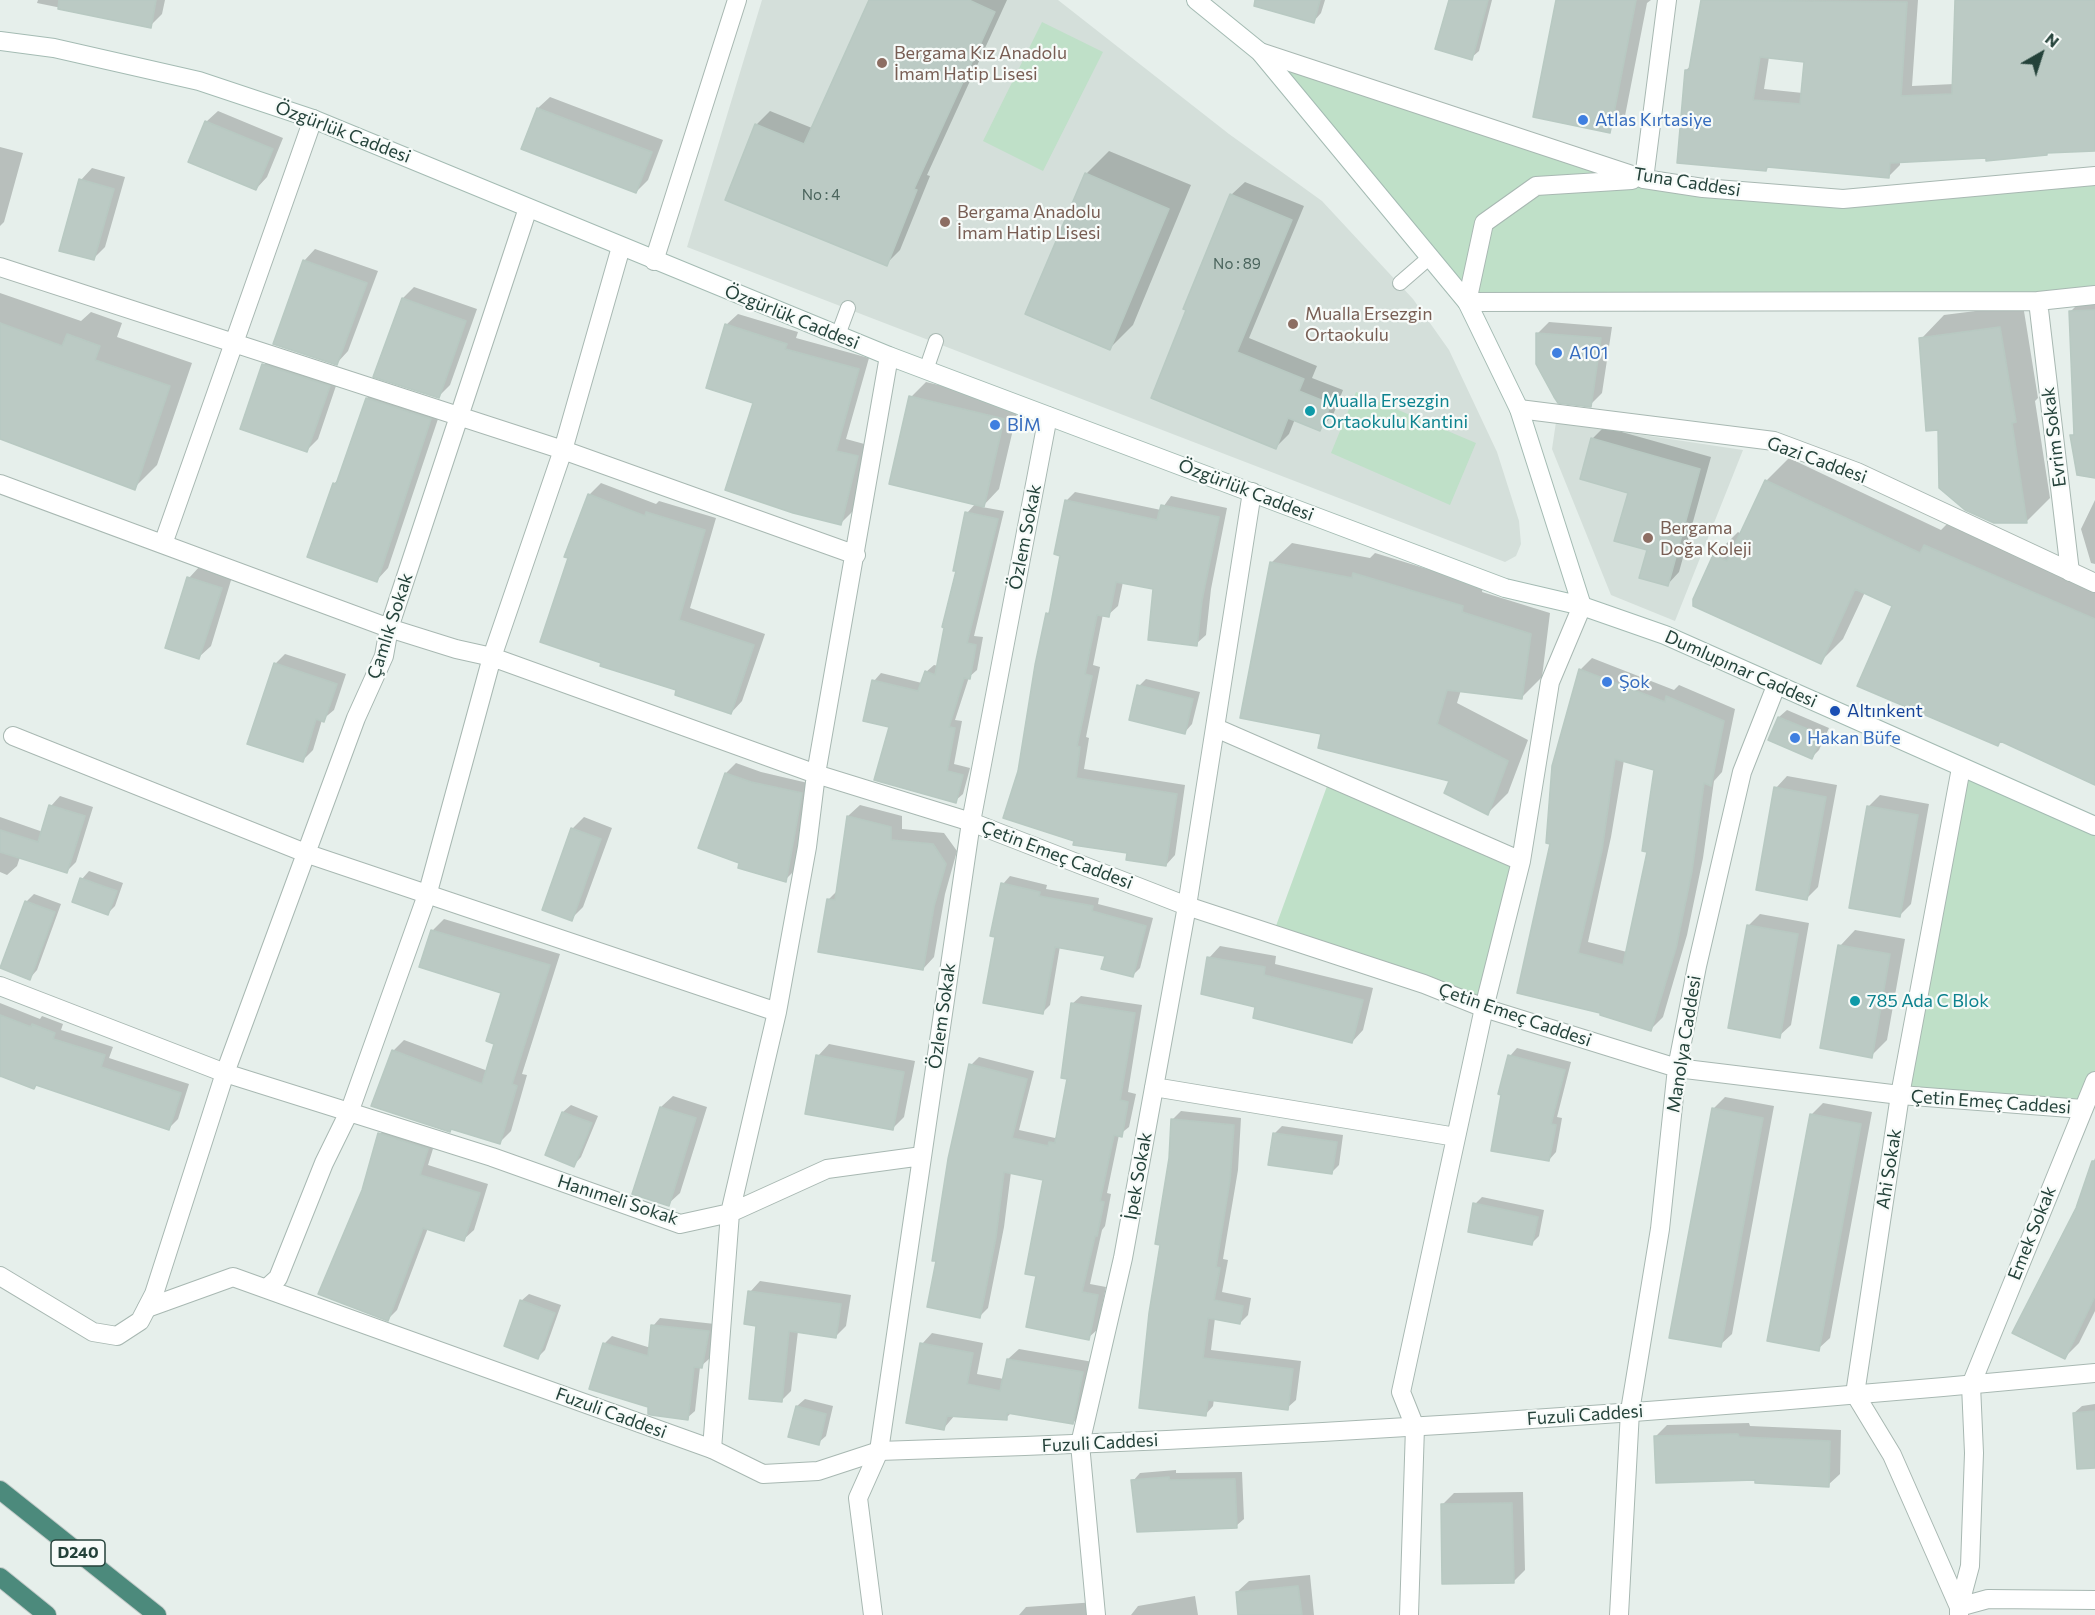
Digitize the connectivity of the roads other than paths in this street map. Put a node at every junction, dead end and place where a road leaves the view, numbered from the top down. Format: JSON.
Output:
{"nodes":[{"id":1,"x":737,"y":0,"type":"edge"},
{"id":2,"x":1197,"y":0,"type":"edge"},
{"id":3,"x":1667,"y":0,"type":"edge"},
{"id":4,"x":0,"y":41,"type":"edge"},
{"id":5,"x":1260,"y":52,"type":"junction"},
{"id":6,"x":313,"y":119,"type":"junction"},
{"id":7,"x":2095,"y":176,"type":"edge"},
{"id":8,"x":1644,"y":179,"type":"junction"},
{"id":9,"x":528,"y":208,"type":"junction"},
{"id":10,"x":621,"y":247,"type":"junction"},
{"id":11,"x":1430,"y":257,"type":"junction"},
{"id":12,"x":654,"y":261,"type":"junction"},
{"id":13,"x":0,"y":267,"type":"edge"},
{"id":14,"x":1400,"y":283,"type":"dead end"},
{"id":15,"x":2095,"y":295,"type":"edge"},
{"id":16,"x":1467,"y":302,"type":"junction"},
{"id":17,"x":2038,"y":302,"type":"junction"},
{"id":18,"x":848,"y":308,"type":"dead end"},
{"id":19,"x":838,"y":335,"type":"junction"},
{"id":20,"x":936,"y":341,"type":"dead end"},
{"id":21,"x":234,"y":343,"type":"junction"},
{"id":22,"x":890,"y":356,"type":"junction"},
{"id":23,"x":926,"y":370,"type":"junction"},
{"id":24,"x":1519,"y":409,"type":"junction"},
{"id":25,"x":459,"y":416,"type":"junction"},
{"id":26,"x":1048,"y":416,"type":"junction"},
{"id":27,"x":563,"y":450,"type":"junction"},
{"id":28,"x":0,"y":484,"type":"edge"},
{"id":29,"x":1252,"y":492,"type":"junction"},
{"id":30,"x":162,"y":544,"type":"junction"},
{"id":31,"x":856,"y":555,"type":"junction"},
{"id":32,"x":2070,"y":572,"type":"junction"},
{"id":33,"x":2095,"y":583,"type":"edge"},
{"id":34,"x":1582,"y":606,"type":"junction"},
{"id":35,"x":388,"y":628,"type":"junction"},
{"id":36,"x":492,"y":657,"type":"junction"},
{"id":37,"x":1776,"y":686,"type":"junction"},
{"id":38,"x":1216,"y":728,"type":"junction"},
{"id":39,"x":13,"y":736,"type":"dead end"},
{"id":40,"x":1961,"y":768,"type":"junction"},
{"id":41,"x":816,"y":774,"type":"junction"},
{"id":42,"x":971,"y":822,"type":"junction"},
{"id":43,"x":2095,"y":826,"type":"edge"},
{"id":44,"x":308,"y":854,"type":"junction"},
{"id":45,"x":1521,"y":861,"type":"junction"},
{"id":46,"x":428,"y":892,"type":"junction"},
{"id":47,"x":1187,"y":906,"type":"junction"},
{"id":48,"x":0,"y":986,"type":"edge"},
{"id":49,"x":1484,"y":1008,"type":"junction"},
{"id":50,"x":777,"y":1012,"type":"junction"},
{"id":51,"x":1677,"y":1068,"type":"junction"},
{"id":52,"x":225,"y":1072,"type":"junction"},
{"id":53,"x":2095,"y":1081,"type":"edge"},
{"id":54,"x":1154,"y":1087,"type":"junction"},
{"id":55,"x":1900,"y":1095,"type":"junction"},
{"id":56,"x":351,"y":1110,"type":"junction"},
{"id":57,"x":2089,"y":1111,"type":"edge"},
{"id":58,"x":1456,"y":1137,"type":"junction"},
{"id":59,"x":922,"y":1156,"type":"junction"},
{"id":60,"x":730,"y":1213,"type":"junction"},
{"id":61,"x":0,"y":1276,"type":"edge"},
{"id":62,"x":267,"y":1288,"type":"junction"},
{"id":63,"x":147,"y":1308,"type":"junction"},
{"id":64,"x":2095,"y":1373,"type":"edge"},
{"id":65,"x":1971,"y":1385,"type":"junction"},
{"id":66,"x":1855,"y":1394,"type":"junction"},
{"id":67,"x":1630,"y":1412,"type":"junction"},
{"id":68,"x":1415,"y":1427,"type":"junction"},
{"id":69,"x":1080,"y":1444,"type":"junction"},
{"id":70,"x":712,"y":1449,"type":"junction"},
{"id":71,"x":879,"y":1451,"type":"junction"},
{"id":72,"x":0,"y":1490,"type":"edge"},
{"id":73,"x":0,"y":1577,"type":"edge"},
{"id":74,"x":2095,"y":1600,"type":"edge"},
{"id":75,"x":1959,"y":1611,"type":"edge"},
{"id":76,"x":47,"y":1615,"type":"edge"},
{"id":77,"x":158,"y":1615,"type":"edge"},
{"id":78,"x":873,"y":1615,"type":"edge"},
{"id":79,"x":1096,"y":1615,"type":"edge"},
{"id":80,"x":1409,"y":1615,"type":"edge"},
{"id":81,"x":1619,"y":1615,"type":"edge"}],
"edges":[{"from":1,"to":12,"type":"street"},
{"from":2,"to":5,"type":"street","name":"Tuna Caddesi"},
{"from":3,"to":8,"type":"street"},
{"from":4,"to":6,"type":"street","name":"Özgürlük Caddesi"},
{"from":5,"to":8,"type":"street","name":"Tuna Caddesi"},
{"from":5,"to":11,"type":"street","name":"Tuna Caddesi"},
{"from":6,"to":9,"type":"street","name":"Özgürlük Caddesi"},
{"from":6,"to":21,"type":"street"},
{"from":7,"to":8,"type":"street","name":"Tuna Caddesi"},
{"from":8,"to":16,"type":"street"},
{"from":9,"to":10,"type":"street","name":"Özgürlük Caddesi"},
{"from":9,"to":25,"type":"street","name":"Çamlık Sokak"},
{"from":10,"to":12,"type":"street","name":"Özgürlük Caddesi"},
{"from":10,"to":27,"type":"street"},
{"from":11,"to":14,"type":"lane"},
{"from":11,"to":16,"type":"street","name":"Tuna Caddesi"},
{"from":12,"to":19,"type":"street","name":"Özgürlük Caddesi"},
{"from":13,"to":21,"type":"street"},
{"from":15,"to":17,"type":"street"},
{"from":16,"to":17,"type":"street"},
{"from":16,"to":24,"type":"street","name":"Tuna Caddesi"},
{"from":17,"to":32,"type":"street","name":"Evrim Sokak"},
{"from":18,"to":19,"type":"lane"},
{"from":19,"to":22,"type":"street","name":"Özgürlük Caddesi"},
{"from":20,"to":23,"type":"lane"},
{"from":21,"to":25,"type":"street"},
{"from":21,"to":30,"type":"street"},
{"from":22,"to":23,"type":"street","name":"Özgürlük Caddesi"},
{"from":22,"to":31,"type":"street"},
{"from":23,"to":26,"type":"street","name":"Özgürlük Caddesi"},
{"from":24,"to":32,"type":"street","name":"Gazi Caddesi"},
{"from":24,"to":34,"type":"street","name":"Tuna Caddesi"},
{"from":25,"to":27,"type":"street"},
{"from":25,"to":35,"type":"street","name":"Çamlık Sokak"},
{"from":26,"to":29,"type":"street","name":"Özgürlük Caddesi"},
{"from":26,"to":42,"type":"street","name":"Özlem Sokak"},
{"from":27,"to":31,"type":"street"},
{"from":27,"to":36,"type":"street"},
{"from":28,"to":30,"type":"street","name":"Çetin Emeç Caddesi"},
{"from":29,"to":34,"type":"street","name":"Özgürlük Caddesi"},
{"from":29,"to":38,"type":"street","name":"İpek Sokak"},
{"from":30,"to":35,"type":"street","name":"Çetin Emeç Caddesi"},
{"from":31,"to":41,"type":"street"},
{"from":32,"to":33,"type":"street","name":"Gazi Caddesi"},
{"from":34,"to":37,"type":"street","name":"Dumlupınar Caddesi"},
{"from":34,"to":45,"type":"street"},
{"from":35,"to":36,"type":"street","name":"Çetin Emeç Caddesi"},
{"from":35,"to":44,"type":"street","name":"Çamlık Sokak"},
{"from":36,"to":41,"type":"street","name":"Çetin Emeç Caddesi"},
{"from":36,"to":46,"type":"street"},
{"from":37,"to":40,"type":"street","name":"Dumlupınar Caddesi"},
{"from":37,"to":51,"type":"street","name":"Manolya Caddesi"},
{"from":38,"to":45,"type":"street"},
{"from":38,"to":47,"type":"street","name":"İpek Sokak"},
{"from":39,"to":44,"type":"street"},
{"from":40,"to":43,"type":"street","name":"Dumlupınar Caddesi"},
{"from":40,"to":55,"type":"street","name":"Ahi Sokak"},
{"from":41,"to":42,"type":"street","name":"Çetin Emeç Caddesi"},
{"from":41,"to":50,"type":"street"},
{"from":42,"to":47,"type":"street","name":"Çetin Emeç Caddesi"},
{"from":42,"to":59,"type":"street","name":"Özlem Sokak"},
{"from":44,"to":46,"type":"street"},
{"from":44,"to":52,"type":"street","name":"Çamlık Sokak"},
{"from":45,"to":49,"type":"street"},
{"from":46,"to":50,"type":"street"},
{"from":46,"to":56,"type":"street"},
{"from":47,"to":49,"type":"street","name":"Çetin Emeç Caddesi"},
{"from":47,"to":54,"type":"street","name":"İpek Sokak"},
{"from":48,"to":52,"type":"street","name":"Hanımeli Sokak"},
{"from":49,"to":51,"type":"street","name":"Çetin Emeç Caddesi"},
{"from":49,"to":58,"type":"street"},
{"from":50,"to":60,"type":"street"},
{"from":51,"to":55,"type":"street","name":"Çetin Emeç Caddesi"},
{"from":51,"to":67,"type":"street","name":"Manolya Caddesi"},
{"from":52,"to":56,"type":"street","name":"Hanımeli Sokak"},
{"from":52,"to":63,"type":"street","name":"Çamlık Sokak"},
{"from":53,"to":57,"type":"street","name":"Emek Sokak"},
{"from":54,"to":58,"type":"street"},
{"from":54,"to":69,"type":"street","name":"İpek Sokak"},
{"from":55,"to":57,"type":"street","name":"Çetin Emeç Caddesi"},
{"from":55,"to":66,"type":"street","name":"Ahi Sokak"},
{"from":56,"to":60,"type":"street","name":"Hanımeli Sokak"},
{"from":56,"to":62,"type":"street"},
{"from":57,"to":65,"type":"street","name":"Emek Sokak"},
{"from":58,"to":68,"type":"street"},
{"from":59,"to":60,"type":"street","name":"Hanımeli Sokak"},
{"from":59,"to":71,"type":"street","name":"Özlem Sokak"},
{"from":60,"to":70,"type":"street"},
{"from":61,"to":63,"type":"street"},
{"from":62,"to":63,"type":"street","name":"Fuzuli Caddesi"},
{"from":62,"to":70,"type":"street","name":"Fuzuli Caddesi"},
{"from":64,"to":65,"type":"street","name":"Fuzuli Caddesi"},
{"from":65,"to":66,"type":"street","name":"Fuzuli Caddesi"},
{"from":65,"to":75,"type":"street"},
{"from":66,"to":67,"type":"street","name":"Fuzuli Caddesi"},
{"from":66,"to":75,"type":"street"},
{"from":67,"to":68,"type":"street","name":"Fuzuli Caddesi"},
{"from":67,"to":81,"type":"street","name":"Manolya Caddesi"},
{"from":68,"to":69,"type":"street","name":"Fuzuli Caddesi"},
{"from":68,"to":80,"type":"street"},
{"from":69,"to":71,"type":"street","name":"Fuzuli Caddesi"},
{"from":69,"to":79,"type":"street","name":"İpek Sokak"},
{"from":70,"to":71,"type":"street","name":"Fuzuli Caddesi"},
{"from":71,"to":78,"type":"street","name":"Özlem Sokak"},
{"from":72,"to":77,"type":"highway","number":"D240"},
{"from":73,"to":76,"type":"highway"},
{"from":74,"to":75,"type":"street"}]}
